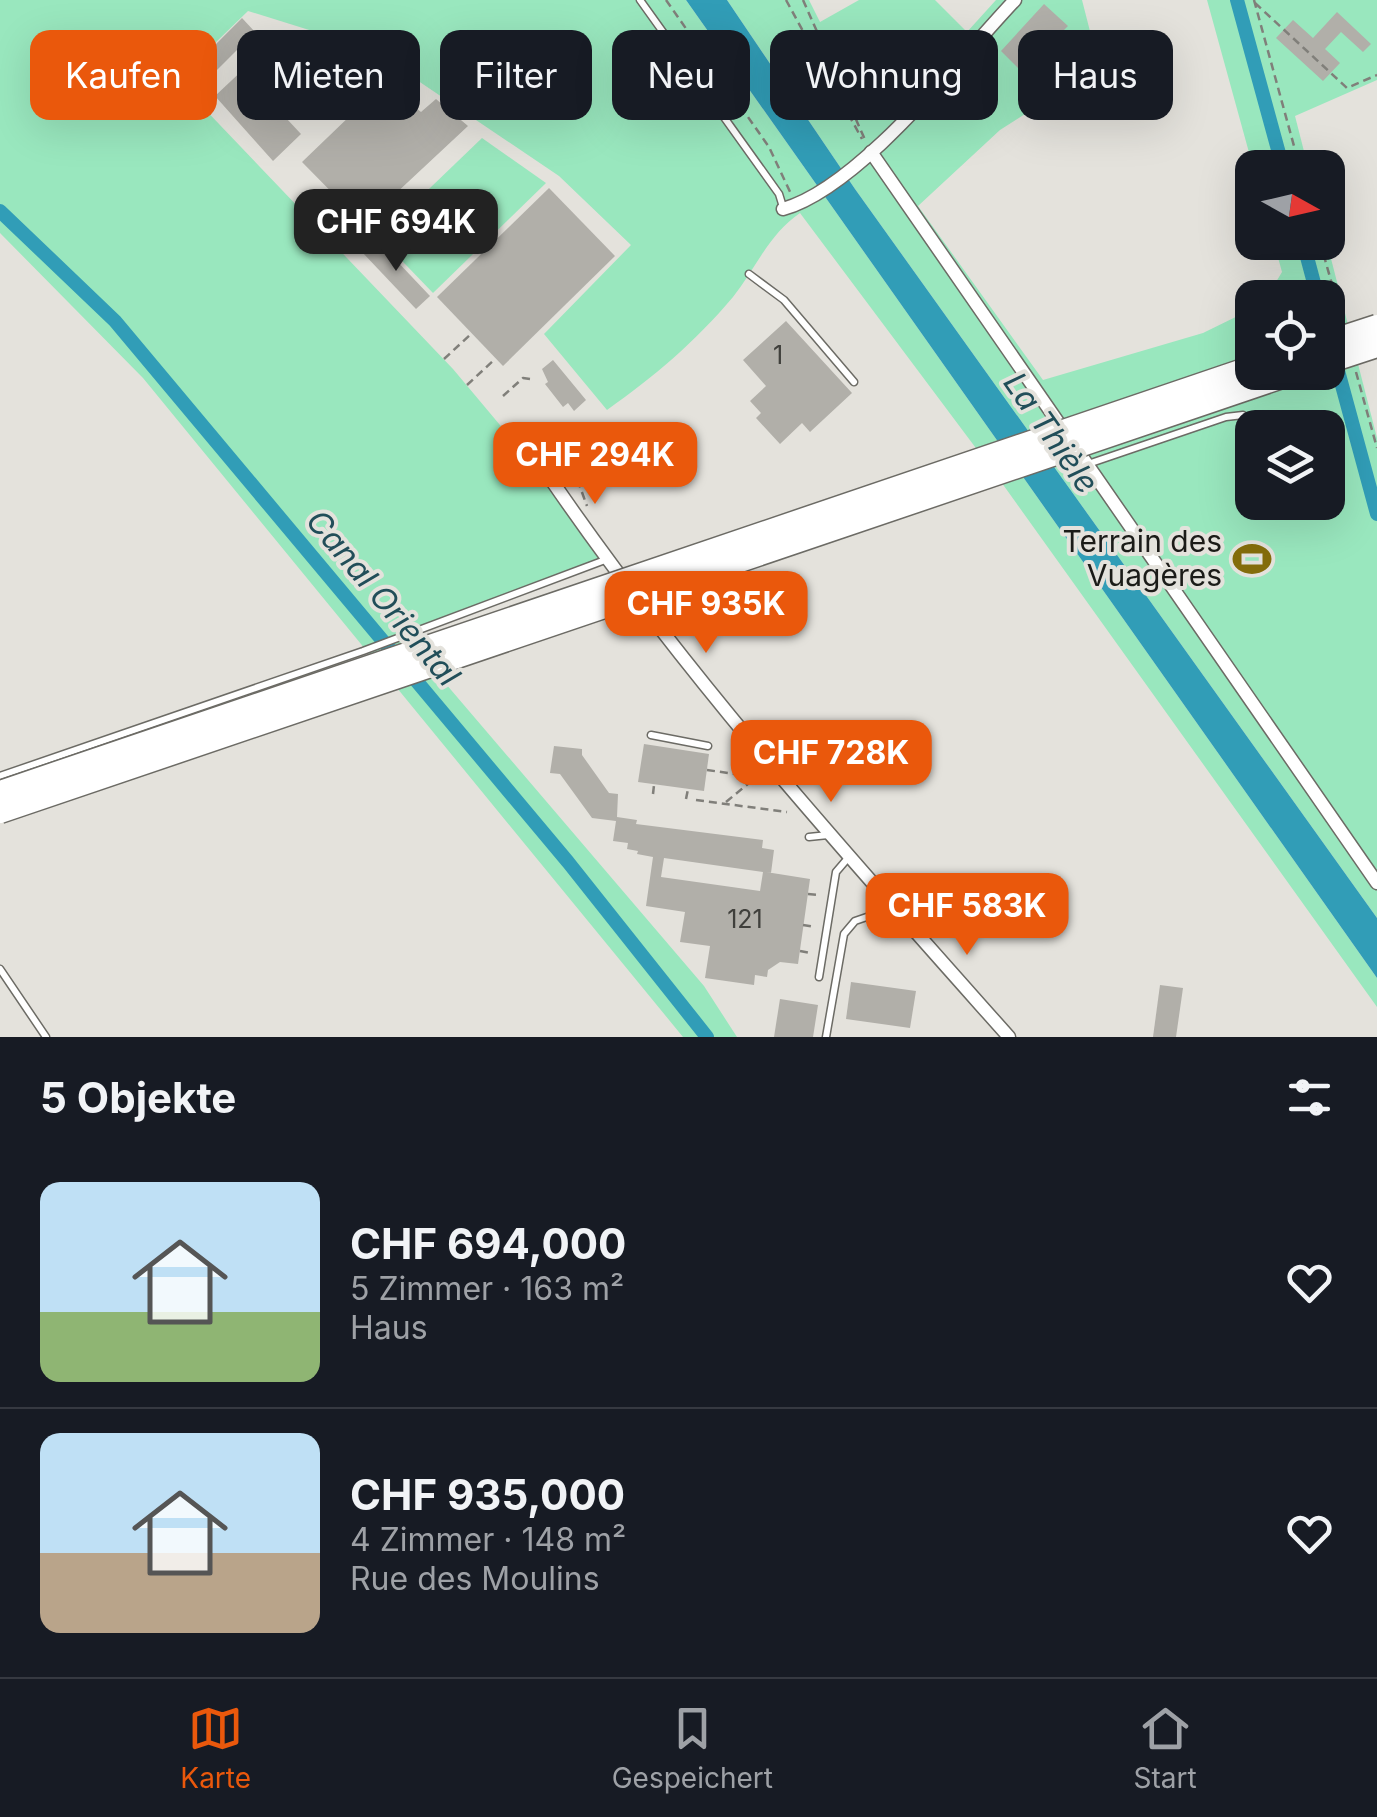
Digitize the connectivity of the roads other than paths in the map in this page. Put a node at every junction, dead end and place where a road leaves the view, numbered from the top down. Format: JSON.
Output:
{"nodes":[{"id":1,"x":640,"y":0,"type":"edge"},
{"id":2,"x":1016,"y":0,"type":"edge"},
{"id":3,"x":866,"y":151,"type":"junction"},
{"id":4,"x":794,"y":205,"type":"joint"},
{"id":5,"x":749,"y":274,"type":"dead end"},
{"id":6,"x":1377,"y":326,"type":"edge"},
{"id":7,"x":1345,"y":336,"type":"edge"},
{"id":8,"x":1377,"y":346,"type":"edge"},
{"id":9,"x":1345,"y":356,"type":"edge"},
{"id":10,"x":1235,"y":373,"type":"edge"},
{"id":11,"x":854,"y":382,"type":"dead end"},
{"id":12,"x":1244,"y":390,"type":"edge"},
{"id":13,"x":1235,"y":415,"type":"edge"},
{"id":14,"x":1084,"y":466,"type":"junction"},
{"id":15,"x":550,"y":478,"type":"dead end"},
{"id":16,"x":605,"y":560,"type":"junction"},
{"id":17,"x":650,"y":735,"type":"dead end"},
{"id":18,"x":708,"y":746,"type":"dead end"},
{"id":19,"x":0,"y":776,"type":"edge"},
{"id":20,"x":0,"y":792,"type":"edge"},
{"id":21,"x":0,"y":812,"type":"edge"},
{"id":22,"x":829,"y":834,"type":"junction"},
{"id":23,"x":810,"y":838,"type":"dead end"},
{"id":24,"x":848,"y":857,"type":"junction"},
{"id":25,"x":1377,"y":884,"type":"edge"},
{"id":26,"x":894,"y":908,"type":"junction"},
{"id":27,"x":0,"y":968,"type":"edge"},
{"id":28,"x":819,"y":977,"type":"dead end"},
{"id":29,"x":46,"y":1037,"type":"edge"},
{"id":30,"x":826,"y":1037,"type":"edge"},
{"id":31,"x":1009,"y":1037,"type":"edge"}],
"edges":[{"from":1,"to":4,"type":"lane"},
{"from":2,"to":3,"type":"street"},
{"from":3,"to":4,"type":"street"},
{"from":3,"to":14,"type":"street"},
{"from":5,"to":11,"type":"lane"},
{"from":6,"to":7,"type":"highway","bridge":true},
{"from":8,"to":9,"type":"highway","bridge":true},
{"from":10,"to":20,"type":"highway","bridge":true},
{"from":12,"to":21,"type":"highway","bridge":true},
{"from":13,"to":14,"type":"lane"},
{"from":14,"to":25,"type":"street"},
{"from":15,"to":16,"type":"street"},
{"from":16,"to":19,"type":"lane"},
{"from":16,"to":22,"type":"street"},
{"from":17,"to":18,"type":"lane"},
{"from":22,"to":23,"type":"lane"},
{"from":22,"to":24,"type":"street"},
{"from":24,"to":26,"type":"street"},
{"from":24,"to":28,"type":"lane"},
{"from":26,"to":30,"type":"lane"},
{"from":26,"to":31,"type":"street"},
{"from":27,"to":29,"type":"lane"}]}
